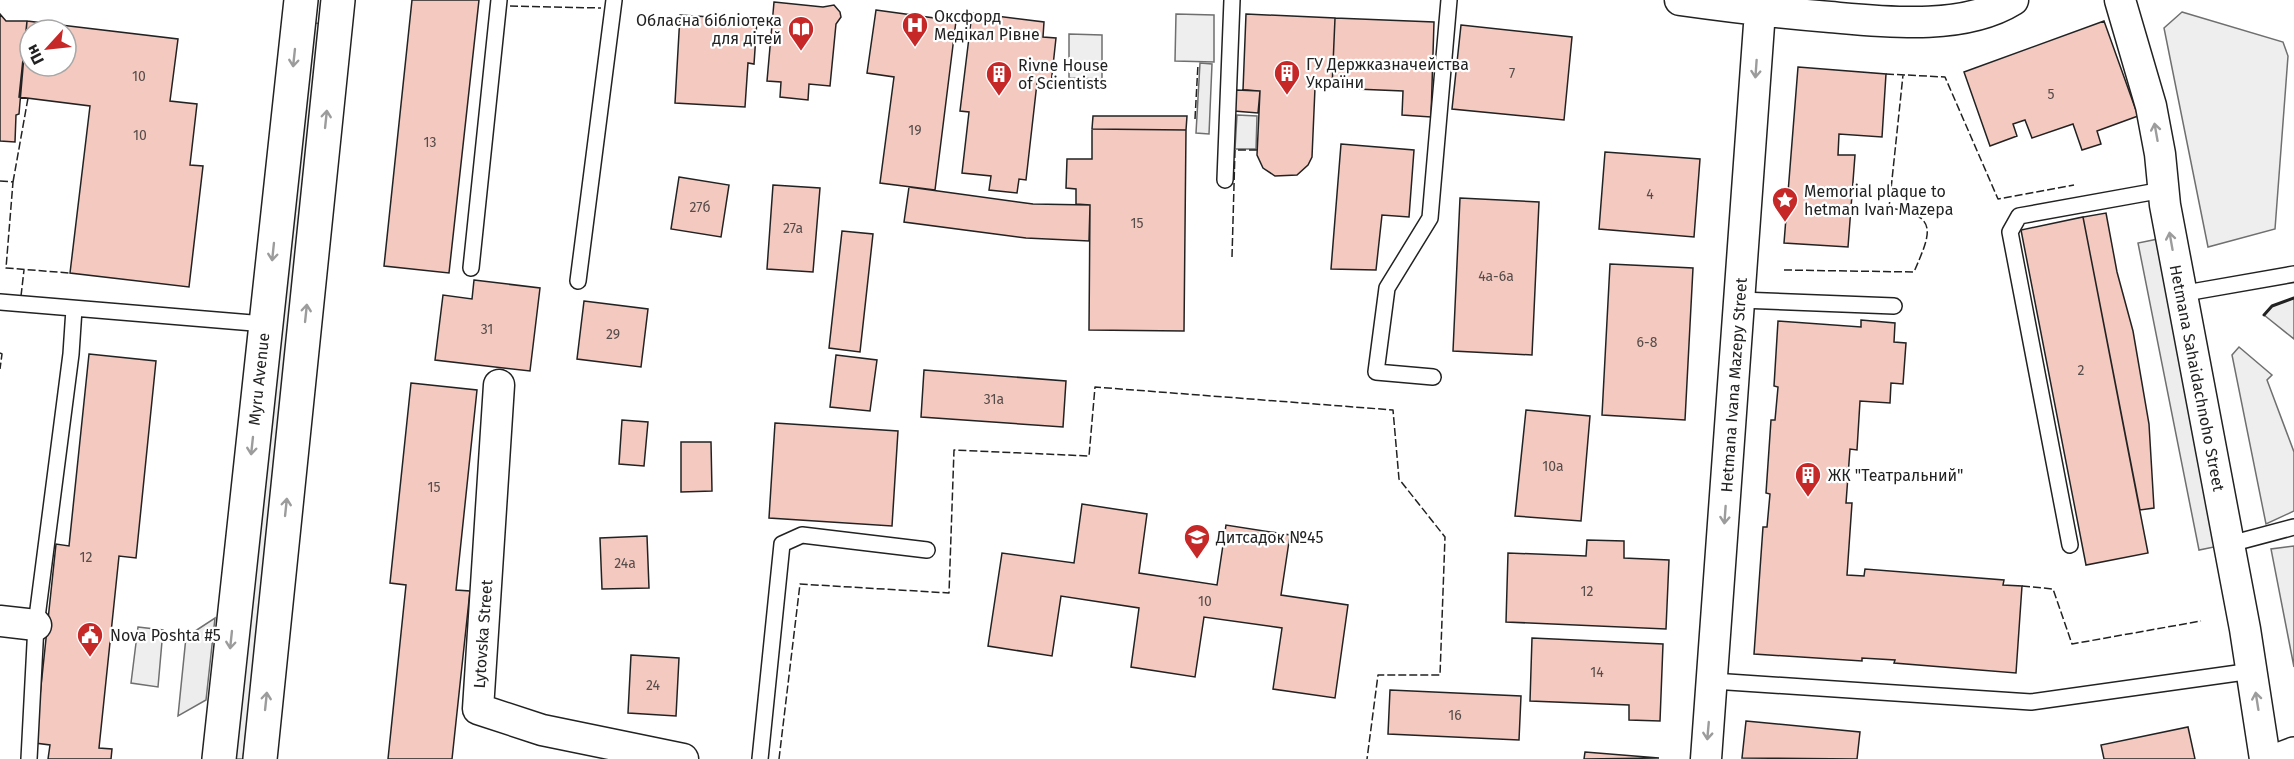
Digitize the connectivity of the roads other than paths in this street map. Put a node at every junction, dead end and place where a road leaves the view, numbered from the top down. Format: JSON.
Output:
{"nodes":[{"id":1,"x":301,"y":0,"type":"edge"},
{"id":2,"x":338,"y":0,"type":"edge"},
{"id":3,"x":499,"y":0,"type":"edge"},
{"id":4,"x":614,"y":0,"type":"edge"},
{"id":5,"x":1232,"y":0,"type":"edge"},
{"id":6,"x":1449,"y":0,"type":"edge"},
{"id":7,"x":1680,"y":0,"type":"edge"},
{"id":8,"x":2013,"y":0,"type":"edge"},
{"id":9,"x":2120,"y":0,"type":"edge"},
{"id":10,"x":1760,"y":11,"type":"junction"},
{"id":11,"x":1225,"y":180,"type":"dead end"},
{"id":12,"x":2163,"y":190,"type":"junction"},
{"id":13,"x":471,"y":268,"type":"dead end"},
{"id":14,"x":2294,"y":274,"type":"edge"},
{"id":15,"x":578,"y":281,"type":"dead end"},
{"id":16,"x":2180,"y":294,"type":"junction"},
{"id":17,"x":1740,"y":300,"type":"junction"},
{"id":18,"x":0,"y":302,"type":"edge"},
{"id":19,"x":1894,"y":306,"type":"dead end"},
{"id":20,"x":74,"y":309,"type":"junction"},
{"id":21,"x":265,"y":324,"type":"junction"},
{"id":22,"x":1433,"y":377,"type":"dead end"},
{"id":23,"x":499,"y":385,"type":"dead end"},
{"id":24,"x":2294,"y":527,"type":"edge"},
{"id":25,"x":2070,"y":544,"type":"dead end"},
{"id":26,"x":2230,"y":544,"type":"junction"},
{"id":27,"x":927,"y":550,"type":"dead end"},
{"id":28,"x":0,"y":621,"type":"edge"},
{"id":29,"x":36,"y":625,"type":"junction"},
{"id":30,"x":2252,"y":671,"type":"junction"},
{"id":31,"x":1713,"y":681,"type":"junction"},
{"id":32,"x":2294,"y":754,"type":"edge"},
{"id":33,"x":29,"y":759,"type":"edge"},
{"id":34,"x":219,"y":759,"type":"edge"},
{"id":35,"x":260,"y":759,"type":"edge"},
{"id":36,"x":683,"y":759,"type":"edge"},
{"id":37,"x":760,"y":759,"type":"edge"},
{"id":38,"x":1706,"y":759,"type":"edge"},
{"id":39,"x":2265,"y":759,"type":"edge"},
{"id":40,"x":2281,"y":759,"type":"edge"}],
"edges":[{"from":1,"to":21,"type":"street","name":"Myru Avenue","one_way":true},
{"from":35,"to":2,"type":"street","one_way":true},
{"from":3,"to":13,"type":"lane"},
{"from":4,"to":15,"type":"lane"},
{"from":5,"to":11,"type":"lane"},
{"from":6,"to":22,"type":"lane"},
{"from":7,"to":10,"type":"street"},
{"from":8,"to":10,"type":"street"},
{"from":12,"to":9,"type":"street","name":"Hetmana Sahaidachnoho Street","one_way":true},
{"from":10,"to":17,"type":"street","name":"Hetmana Ivana Mazepy Street","one_way":true},
{"from":16,"to":12,"type":"street","name":"Hetmana Sahaidachnoho Street","one_way":true},
{"from":12,"to":25,"type":"lane"},
{"from":14,"to":16,"type":"lane"},
{"from":16,"to":26,"type":"street","name":"Hetmana Sahaidachnoho Street"},
{"from":17,"to":19,"type":"lane"},
{"from":17,"to":31,"type":"street","name":"Hetmana Ivana Mazepy Street","one_way":true},
{"from":18,"to":20,"type":"lane"},
{"from":20,"to":21,"type":"lane"},
{"from":20,"to":29,"type":"lane"},
{"from":21,"to":34,"type":"street","name":"Myru Avenue","one_way":true},
{"from":23,"to":36,"type":"street","name":"Lytovska Street"},
{"from":24,"to":26,"type":"lane"},
{"from":26,"to":30,"type":"street","name":"Hetmana Sahaidachnoho Street"},
{"from":27,"to":37,"type":"lane"},
{"from":28,"to":29,"type":"street"},
{"from":29,"to":33,"type":"lane"},
{"from":30,"to":31,"type":"lane"},
{"from":39,"to":30,"type":"street","name":"Hetmana Sahaidachnoho Street","one_way":true},
{"from":31,"to":38,"type":"street","name":"Hetmana Ivana Mazepy Street","one_way":true},
{"from":32,"to":40,"type":"street"}]}
